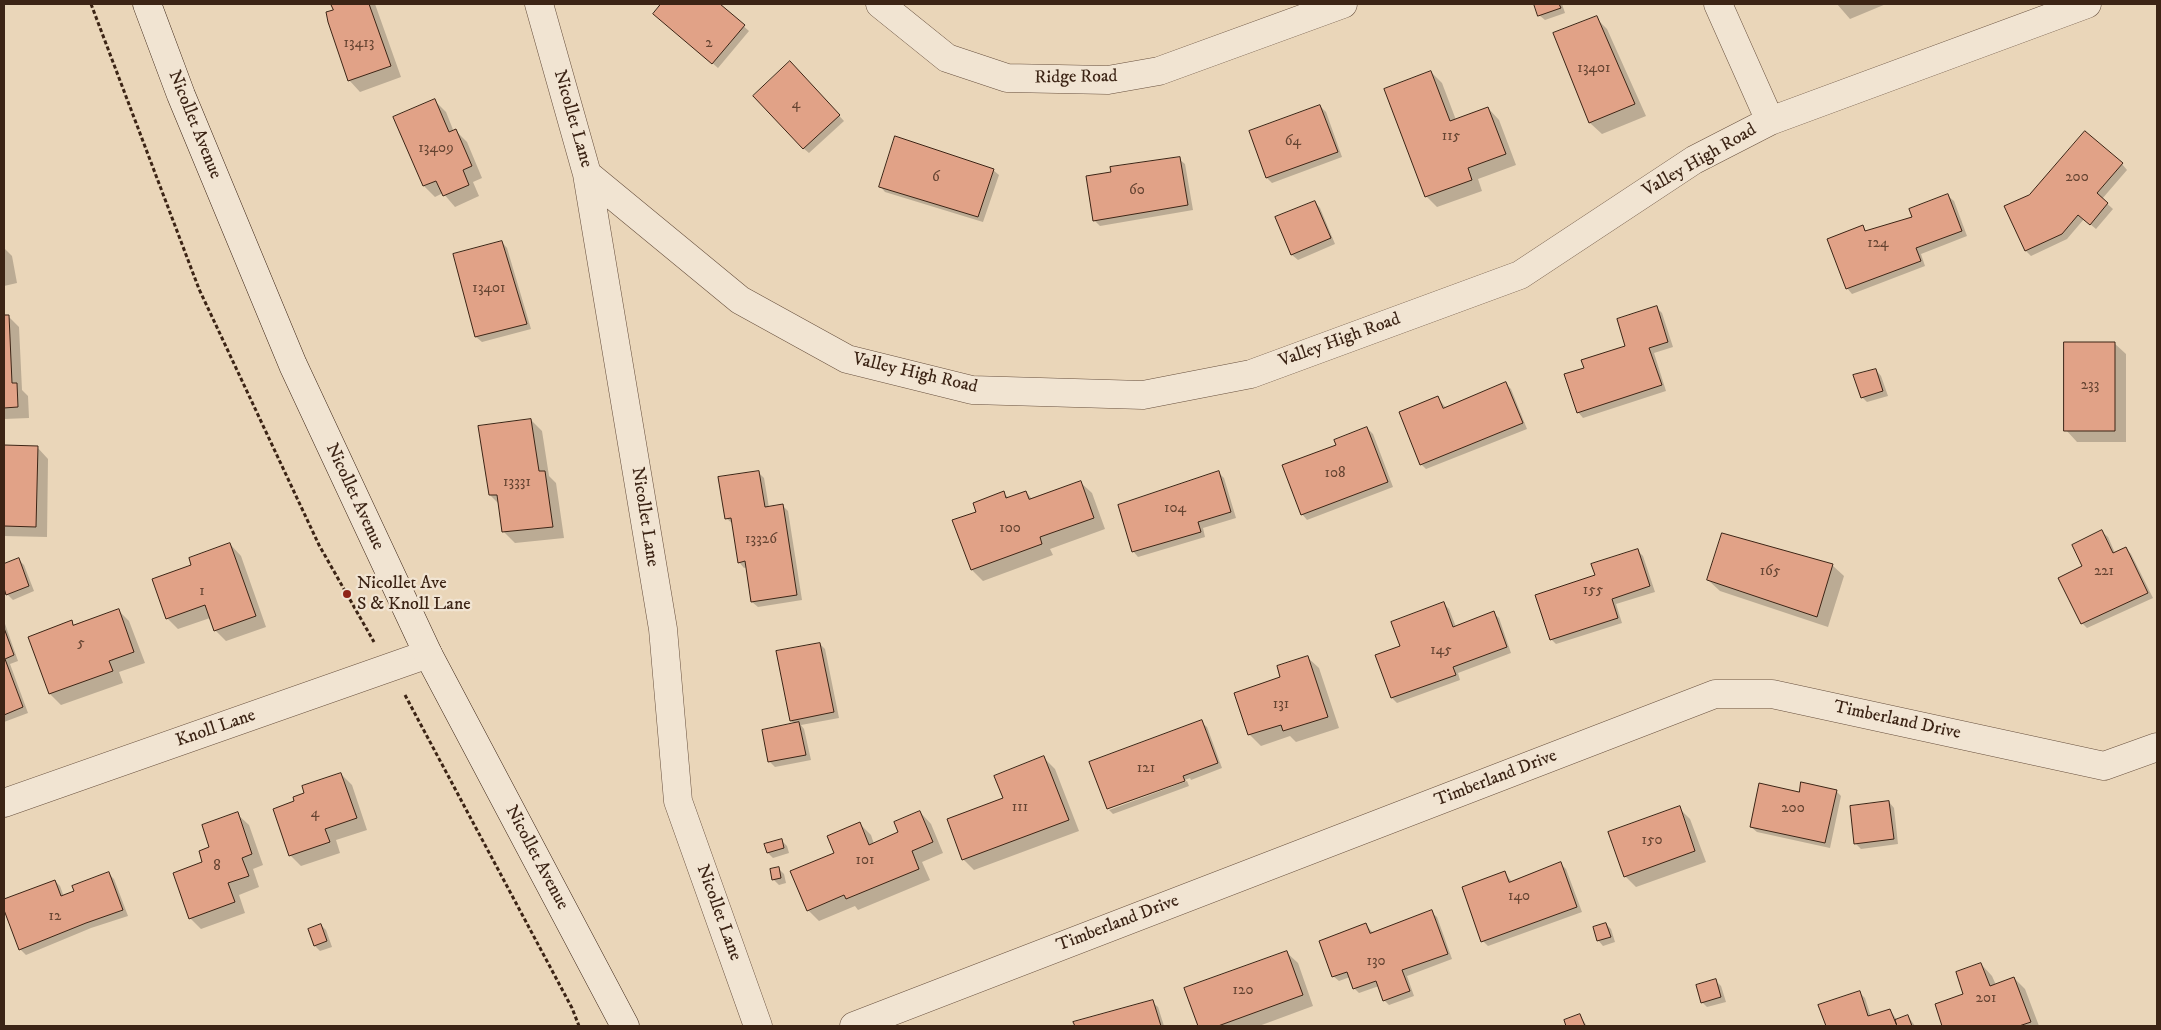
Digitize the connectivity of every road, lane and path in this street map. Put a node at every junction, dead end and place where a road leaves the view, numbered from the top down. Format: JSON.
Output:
{"nodes":[{"id":1,"x":91,"y":4,"type":"edge"},
{"id":2,"x":147,"y":4,"type":"edge"},
{"id":3,"x":539,"y":4,"type":"edge"},
{"id":4,"x":880,"y":4,"type":"edge"},
{"id":5,"x":1343,"y":4,"type":"edge"},
{"id":6,"x":1718,"y":4,"type":"edge"},
{"id":7,"x":2087,"y":4,"type":"edge"},
{"id":8,"x":1770,"y":121,"type":"junction"},
{"id":9,"x":587,"y":174,"type":"junction"},
{"id":10,"x":428,"y":654,"type":"junction"},
{"id":11,"x":389,"y":668,"type":"junction"},
{"id":12,"x":2157,"y":747,"type":"edge"},
{"id":13,"x":4,"y":803,"type":"edge"},
{"id":14,"x":579,"y":1026,"type":"edge"},
{"id":15,"x":625,"y":1026,"type":"edge"},
{"id":16,"x":758,"y":1026,"type":"edge"},
{"id":17,"x":854,"y":1026,"type":"edge"}],
"edges":[{"from":1,"to":11,"type":"path"},
{"from":2,"to":10,"type":"street","name":"Nicollet Avenue"},
{"from":3,"to":9,"type":"street","name":"Nicollet Lane"},
{"from":4,"to":5,"type":"street","name":"Ridge Road"},
{"from":6,"to":8,"type":"street"},
{"from":7,"to":8,"type":"street","name":"Valley High Road"},
{"from":8,"to":9,"type":"street","name":"Valley High Road"},
{"from":9,"to":16,"type":"street","name":"Nicollet Lane"},
{"from":10,"to":11,"type":"street","name":"Knoll Lane"},
{"from":10,"to":15,"type":"street","name":"Nicollet Avenue"},
{"from":11,"to":13,"type":"street","name":"Knoll Lane"},
{"from":11,"to":14,"type":"path"},
{"from":12,"to":17,"type":"street","name":"Timberland Drive"}]}
